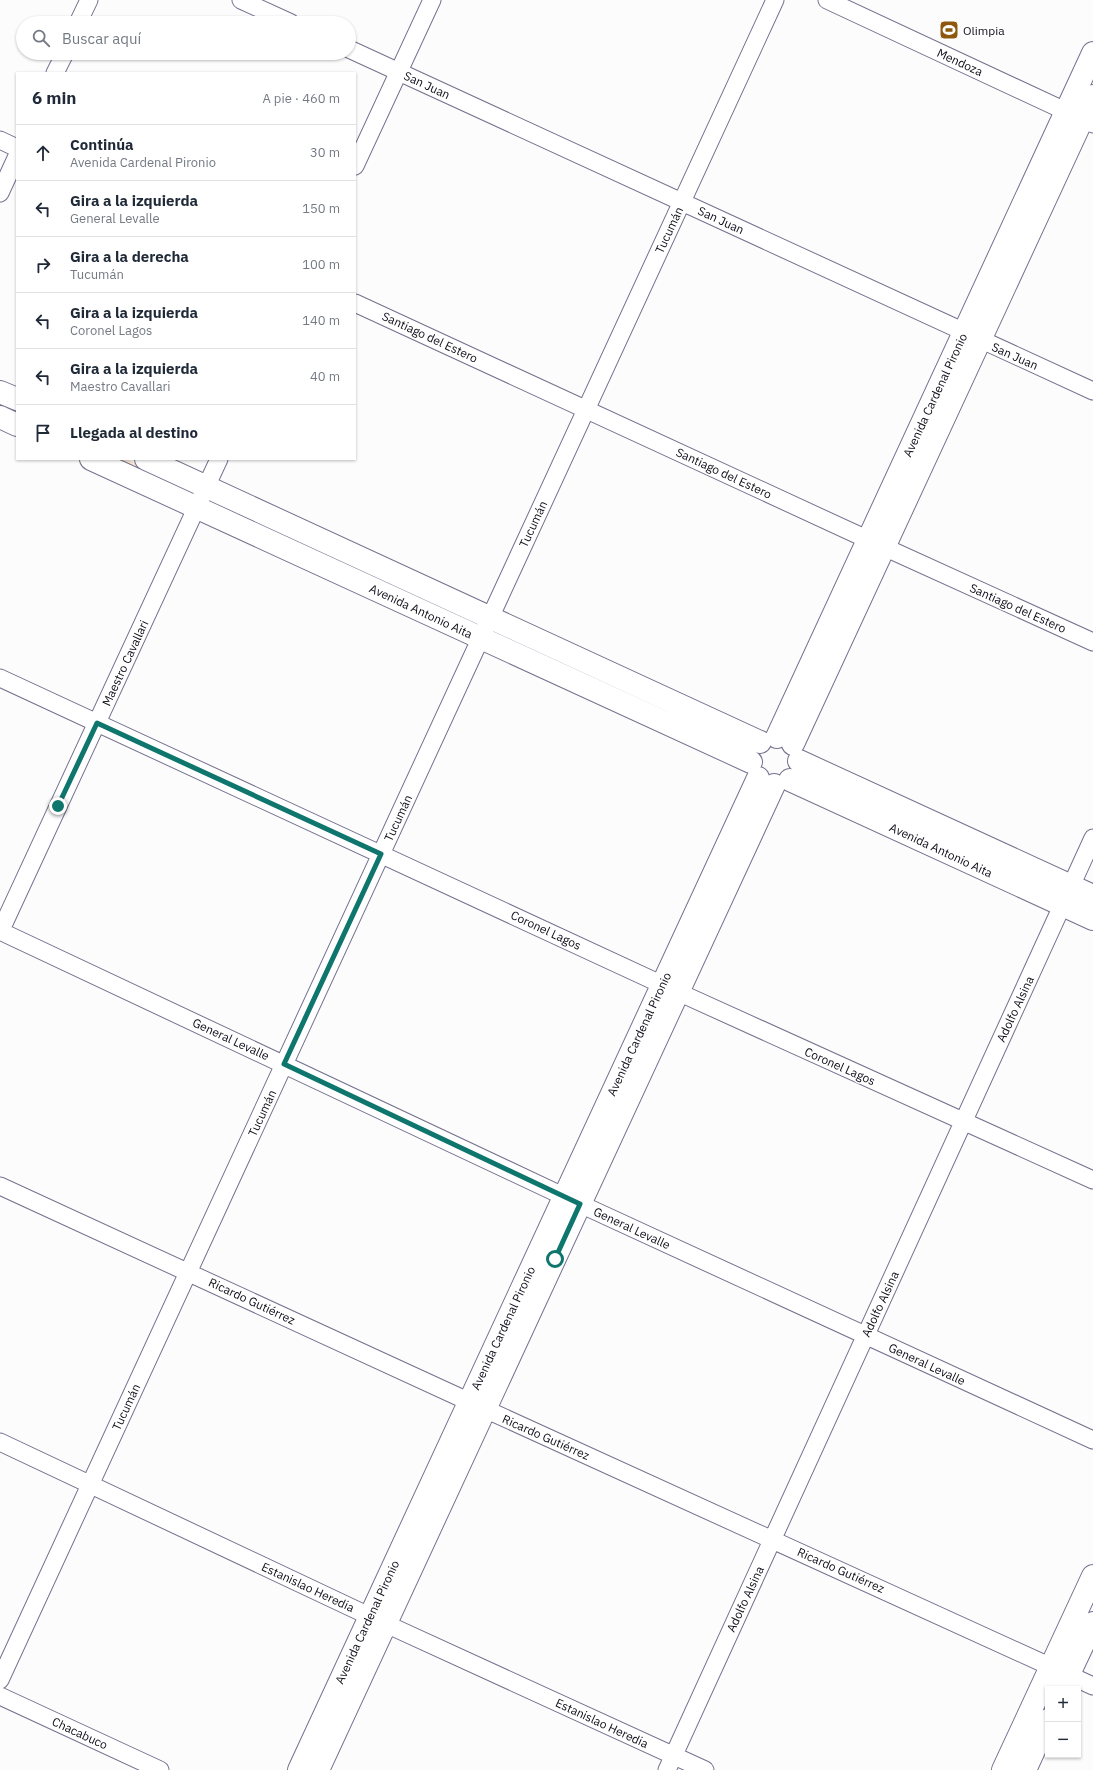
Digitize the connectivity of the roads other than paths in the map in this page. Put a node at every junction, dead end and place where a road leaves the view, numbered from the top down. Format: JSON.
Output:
{"nodes":[{"id":1,"x":89,"y":0,"type":"edge"},
{"id":2,"x":241,"y":0,"type":"edge"},
{"id":3,"x":432,"y":0,"type":"edge"},
{"id":4,"x":775,"y":0,"type":"edge"},
{"id":5,"x":827,"y":0,"type":"edge"},
{"id":6,"x":81,"y":16,"type":"edge"},
{"id":7,"x":276,"y":16,"type":"edge"},
{"id":8,"x":356,"y":53,"type":"edge"},
{"id":9,"x":1093,"y":53,"type":"edge"},
{"id":10,"x":62,"y":60,"type":"edge"},
{"id":11,"x":56,"y":72,"type":"edge"},
{"id":12,"x":398,"y":72,"type":"junction"},
{"id":13,"x":1093,"y":96,"type":"edge"},
{"id":14,"x":1080,"y":118,"type":"edge"},
{"id":15,"x":0,"y":140,"type":"edge"},
{"id":16,"x":16,"y":148,"type":"edge"},
{"id":17,"x":16,"y":158,"type":"edge"},
{"id":18,"x":356,"y":164,"type":"edge"},
{"id":19,"x":0,"y":193,"type":"edge"},
{"id":20,"x":682,"y":202,"type":"junction"},
{"id":21,"x":356,"y":303,"type":"edge"},
{"id":22,"x":972,"y":336,"type":"junction"},
{"id":23,"x":1093,"y":391,"type":"edge"},
{"id":24,"x":0,"y":392,"type":"edge"},
{"id":25,"x":16,"y":400,"type":"edge"},
{"id":26,"x":586,"y":409,"type":"junction"},
{"id":27,"x":0,"y":417,"type":"edge"},
{"id":28,"x":16,"y":425,"type":"edge"},
{"id":29,"x":93,"y":460,"type":"edge"},
{"id":30,"x":148,"y":460,"type":"edge"},
{"id":31,"x":219,"y":460,"type":"edge"},
{"id":32,"x":206,"y":487,"type":"junction"},
{"id":33,"x":197,"y":508,"type":"junction"},
{"id":34,"x":876,"y":544,"type":"junction"},
{"id":35,"x":490,"y":618,"type":"junction"},
{"id":36,"x":481,"y":638,"type":"junction"},
{"id":37,"x":1093,"y":642,"type":"edge"},
{"id":38,"x":0,"y":678,"type":"edge"},
{"id":39,"x":97,"y":723,"type":"junction"},
{"id":40,"x":782,"y":746,"type":"junction"},
{"id":41,"x":768,"y":776,"type":"junction"},
{"id":42,"x":1093,"y":838,"type":"edge"},
{"id":43,"x":381,"y":854,"type":"junction"},
{"id":44,"x":1067,"y":896,"type":"junction"},
{"id":45,"x":1093,"y":896,"type":"edge"},
{"id":46,"x":1093,"y":919,"type":"edge"},
{"id":47,"x":0,"y":931,"type":"edge"},
{"id":48,"x":670,"y":988,"type":"junction"},
{"id":49,"x":284,"y":1064,"type":"junction"},
{"id":50,"x":964,"y":1122,"type":"junction"},
{"id":51,"x":1093,"y":1180,"type":"edge"},
{"id":52,"x":0,"y":1186,"type":"edge"},
{"id":53,"x":572,"y":1200,"type":"junction"},
{"id":54,"x":188,"y":1272,"type":"junction"},
{"id":55,"x":866,"y":1336,"type":"junction"},
{"id":56,"x":477,"y":1406,"type":"junction"},
{"id":57,"x":1093,"y":1440,"type":"edge"},
{"id":58,"x":0,"y":1442,"type":"edge"},
{"id":59,"x":90,"y":1484,"type":"junction"},
{"id":60,"x":773,"y":1539,"type":"junction"},
{"id":61,"x":1093,"y":1576,"type":"edge"},
{"id":62,"x":378,"y":1620,"type":"junction"},
{"id":63,"x":1093,"y":1623,"type":"edge"},
{"id":64,"x":1061,"y":1677,"type":"edge"},
{"id":65,"x":0,"y":1680,"type":"edge"},
{"id":66,"x":1093,"y":1686,"type":"edge"},
{"id":67,"x":0,"y":1696,"type":"edge"},
{"id":68,"x":1047,"y":1722,"type":"edge"},
{"id":69,"x":670,"y":1763,"type":"edge"},
{"id":70,"x":160,"y":1770,"type":"edge"},
{"id":71,"x":299,"y":1770,"type":"edge"},
{"id":72,"x":318,"y":1770,"type":"edge"},
{"id":73,"x":705,"y":1770,"type":"edge"},
{"id":74,"x":1004,"y":1770,"type":"edge"},
{"id":75,"x":1025,"y":1770,"type":"edge"}],
"edges":[{"from":1,"to":6,"type":"street"},
{"from":2,"to":7,"type":"street"},
{"from":3,"to":12,"type":"street"},
{"from":4,"to":20,"type":"street","name":"Tucumán"},
{"from":5,"to":14,"type":"street","name":"Mendoza"},
{"from":8,"to":12,"type":"street","name":"San Juan"},
{"from":9,"to":14,"type":"main road","name":"Avenida Cardenal Pironio"},
{"from":10,"to":11,"type":"street"},
{"from":12,"to":18,"type":"street"},
{"from":12,"to":20,"type":"street","name":"San Juan"},
{"from":13,"to":14,"type":"main road","name":"Avenida Cardenal Pironio"},
{"from":14,"to":22,"type":"main road","name":"Avenida Cardenal Pironio"},
{"from":15,"to":16,"type":"street"},
{"from":17,"to":19,"type":"street"},
{"from":20,"to":22,"type":"street","name":"San Juan"},
{"from":20,"to":26,"type":"street","name":"Tucumán"},
{"from":21,"to":26,"type":"street","name":"Santiago del Estero"},
{"from":22,"to":23,"type":"street","name":"San Juan"},
{"from":22,"to":34,"type":"main road","name":"Avenida Cardenal Pironio"},
{"from":24,"to":25,"type":"main road"},
{"from":26,"to":34,"type":"street","name":"Santiago del Estero"},
{"from":26,"to":35,"type":"street","name":"Tucumán"},
{"from":27,"to":28,"type":"main road"},
{"from":29,"to":33,"type":"main road","name":"Avenida Antonio Aita"},
{"from":30,"to":32,"type":"main road","name":"Avenida Antonio Aita"},
{"from":31,"to":32,"type":"street","name":"Maestro Cavallari"},
{"from":32,"to":33,"type":"street","name":"Maestro Cavallari"},
{"from":32,"to":35,"type":"main road","name":"Avenida Antonio Aita"},
{"from":33,"to":36,"type":"main road","name":"Avenida Antonio Aita"},
{"from":33,"to":39,"type":"street","name":"Maestro Cavallari"},
{"from":34,"to":37,"type":"street","name":"Santiago del Estero"},
{"from":34,"to":40,"type":"main road","name":"Avenida Cardenal Pironio"},
{"from":35,"to":36,"type":"street","name":"Tucumán"},
{"from":35,"to":40,"type":"main road","name":"Avenida Antonio Aita"},
{"from":36,"to":41,"type":"main road","name":"Avenida Antonio Aita"},
{"from":36,"to":43,"type":"street","name":"Tucumán"},
{"from":38,"to":39,"type":"street","name":"Coronel Lagos"},
{"from":39,"to":43,"type":"street","name":"Coronel Lagos"},
{"from":39,"to":47,"type":"street","name":"Maestro Cavallari"},
{"from":40,"to":41,"type":"main road"},
{"from":40,"to":41,"type":"main road"},
{"from":40,"to":44,"type":"main road","name":"Avenida Antonio Aita"},
{"from":41,"to":44,"type":"main road","name":"Avenida Antonio Aita"},
{"from":41,"to":48,"type":"main road","name":"Avenida Cardenal Pironio"},
{"from":42,"to":44,"type":"street","name":"Adolfo Alsina"},
{"from":43,"to":48,"type":"street","name":"Coronel Lagos"},
{"from":43,"to":49,"type":"street","name":"Tucumán"},
{"from":44,"to":45,"type":"main road","name":"Avenida Antonio Aita"},
{"from":44,"to":46,"type":"main road","name":"Avenida Antonio Aita"},
{"from":44,"to":50,"type":"street","name":"Adolfo Alsina"},
{"from":47,"to":49,"type":"street","name":"General Levalle"},
{"from":48,"to":50,"type":"street","name":"Coronel Lagos"},
{"from":48,"to":53,"type":"main road","name":"Avenida Cardenal Pironio"},
{"from":49,"to":53,"type":"street","name":"General Levalle"},
{"from":49,"to":54,"type":"street","name":"Tucumán"},
{"from":50,"to":51,"type":"street","name":"Coronel Lagos"},
{"from":50,"to":55,"type":"street","name":"Adolfo Alsina"},
{"from":52,"to":54,"type":"street","name":"Ricardo Gutiérrez"},
{"from":53,"to":55,"type":"street","name":"General Levalle"},
{"from":53,"to":56,"type":"main road","name":"Avenida Cardenal Pironio"},
{"from":54,"to":56,"type":"street","name":"Ricardo Gutiérrez"},
{"from":54,"to":59,"type":"street","name":"Tucumán"},
{"from":55,"to":57,"type":"street","name":"General Levalle"},
{"from":55,"to":60,"type":"street","name":"Adolfo Alsina"},
{"from":56,"to":60,"type":"street","name":"Ricardo Gutiérrez"},
{"from":56,"to":62,"type":"main road","name":"Avenida Cardenal Pironio"},
{"from":58,"to":59,"type":"street","name":"Estanislao Heredia"},
{"from":59,"to":62,"type":"street","name":"Estanislao Heredia"},
{"from":59,"to":65,"type":"street","name":"Tucumán"},
{"from":60,"to":64,"type":"street","name":"Ricardo Gutiérrez"},
{"from":60,"to":69,"type":"street","name":"Adolfo Alsina"},
{"from":61,"to":64,"type":"main road"},
{"from":62,"to":69,"type":"street","name":"Estanislao Heredia"},
{"from":62,"to":71,"type":"main road","name":"Avenida Cardenal Pironio"},
{"from":62,"to":72,"type":"main road","name":"Avenida Cardenal Pironio"},
{"from":63,"to":64,"type":"main road"},
{"from":64,"to":66,"type":"street","name":"Ricardo Gutiérrez"},
{"from":64,"to":74,"type":"main road"},
{"from":67,"to":70,"type":"street","name":"Chacabuco"},
{"from":68,"to":75,"type":"main road"},
{"from":69,"to":73,"type":"street","name":"Estanislao Heredia"}]}
